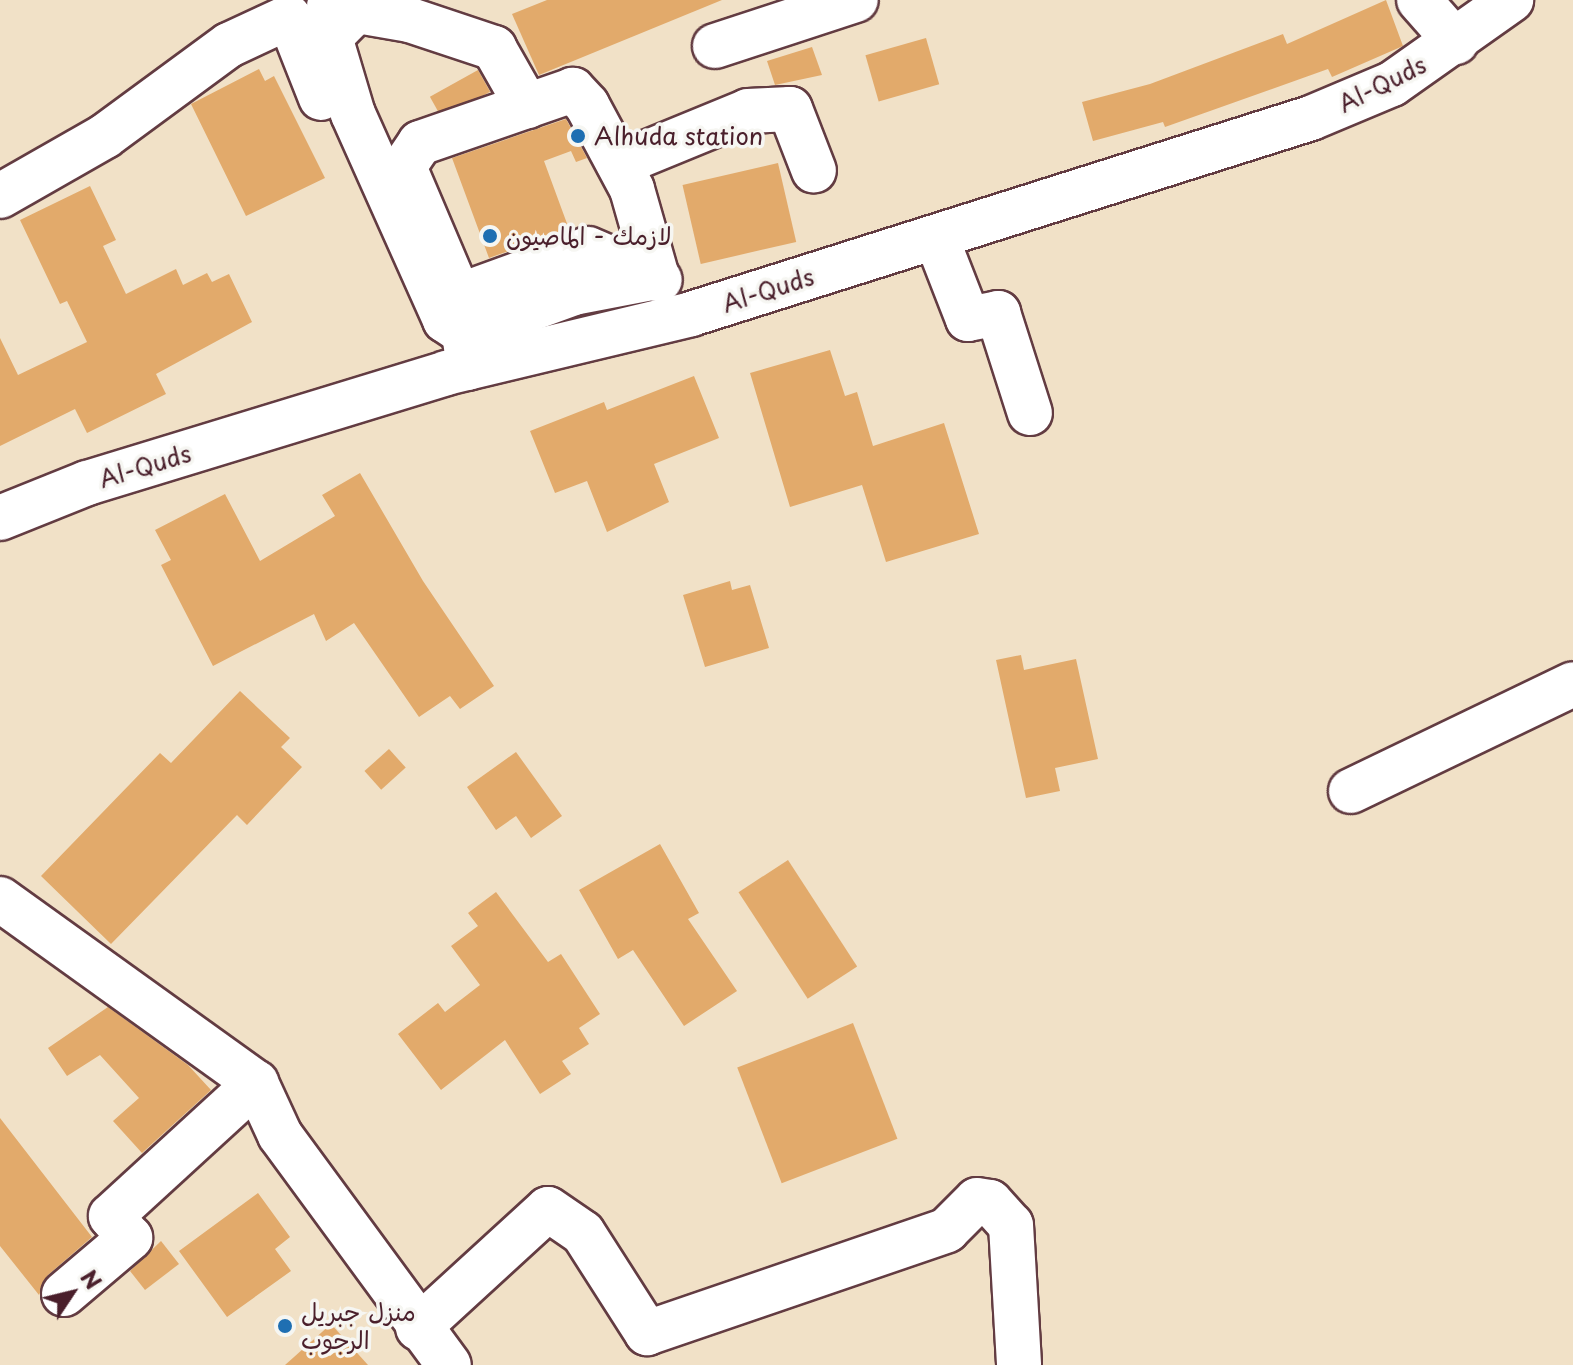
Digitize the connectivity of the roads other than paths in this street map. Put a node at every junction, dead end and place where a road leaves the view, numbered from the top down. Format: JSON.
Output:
{"nodes":[{"id":1,"x":856,"y":0,"type":"edge"},
{"id":2,"x":1419,"y":0,"type":"edge"},
{"id":3,"x":1511,"y":0,"type":"edge"},
{"id":4,"x":357,"y":10,"type":"junction"},
{"id":5,"x":278,"y":15,"type":"edge"},
{"id":6,"x":1456,"y":42,"type":"junction"},
{"id":7,"x":715,"y":46,"type":"dead end"},
{"id":8,"x":527,"y":106,"type":"junction"},
{"id":9,"x":619,"y":164,"type":"junction"},
{"id":10,"x":814,"y":171,"type":"dead end"},
{"id":11,"x":394,"y":172,"type":"junction"},
{"id":12,"x":0,"y":196,"type":"edge"},
{"id":13,"x":936,"y":237,"type":"junction"},
{"id":14,"x":657,"y":277,"type":"junction"},
{"id":15,"x":691,"y":314,"type":"junction"},
{"id":16,"x":460,"y":342,"type":"junction"},
{"id":17,"x":1030,"y":413,"type":"dead end"},
{"id":18,"x":0,"y":518,"type":"edge"},
{"id":19,"x":1573,"y":684,"type":"edge"},
{"id":20,"x":1351,"y":791,"type":"dead end"},
{"id":21,"x":0,"y":899,"type":"edge"},
{"id":22,"x":256,"y":1083,"type":"junction"},
{"id":23,"x":64,"y":1294,"type":"dead end"},
{"id":24,"x":418,"y":1328,"type":"junction"},
{"id":25,"x":449,"y":1365,"type":"edge"},
{"id":26,"x":1019,"y":1365,"type":"edge"}],
"edges":[{"from":1,"to":7,"type":"street"},
{"from":2,"to":6,"type":"street"},
{"from":3,"to":6,"type":"street","name":"Al-Quds"},
{"from":4,"to":5,"type":"street"},
{"from":4,"to":8,"type":"street"},
{"from":4,"to":11,"type":"street"},
{"from":5,"to":12,"type":"street"},
{"from":5,"to":16,"type":"street"},
{"from":6,"to":13,"type":"street","name":"Al-Quds"},
{"from":8,"to":9,"type":"street"},
{"from":8,"to":11,"type":"street"},
{"from":9,"to":10,"type":"street"},
{"from":9,"to":14,"type":"street"},
{"from":11,"to":16,"type":"street"},
{"from":13,"to":15,"type":"street","name":"Al-Quds"},
{"from":13,"to":17,"type":"street"},
{"from":14,"to":15,"type":"street"},
{"from":14,"to":16,"type":"street"},
{"from":15,"to":16,"type":"street","name":"Al-Quds"},
{"from":16,"to":18,"type":"street","name":"Al-Quds"},
{"from":19,"to":20,"type":"street"},
{"from":21,"to":22,"type":"street"},
{"from":22,"to":23,"type":"street"},
{"from":22,"to":24,"type":"street"},
{"from":24,"to":25,"type":"street"},
{"from":24,"to":26,"type":"street"}]}
